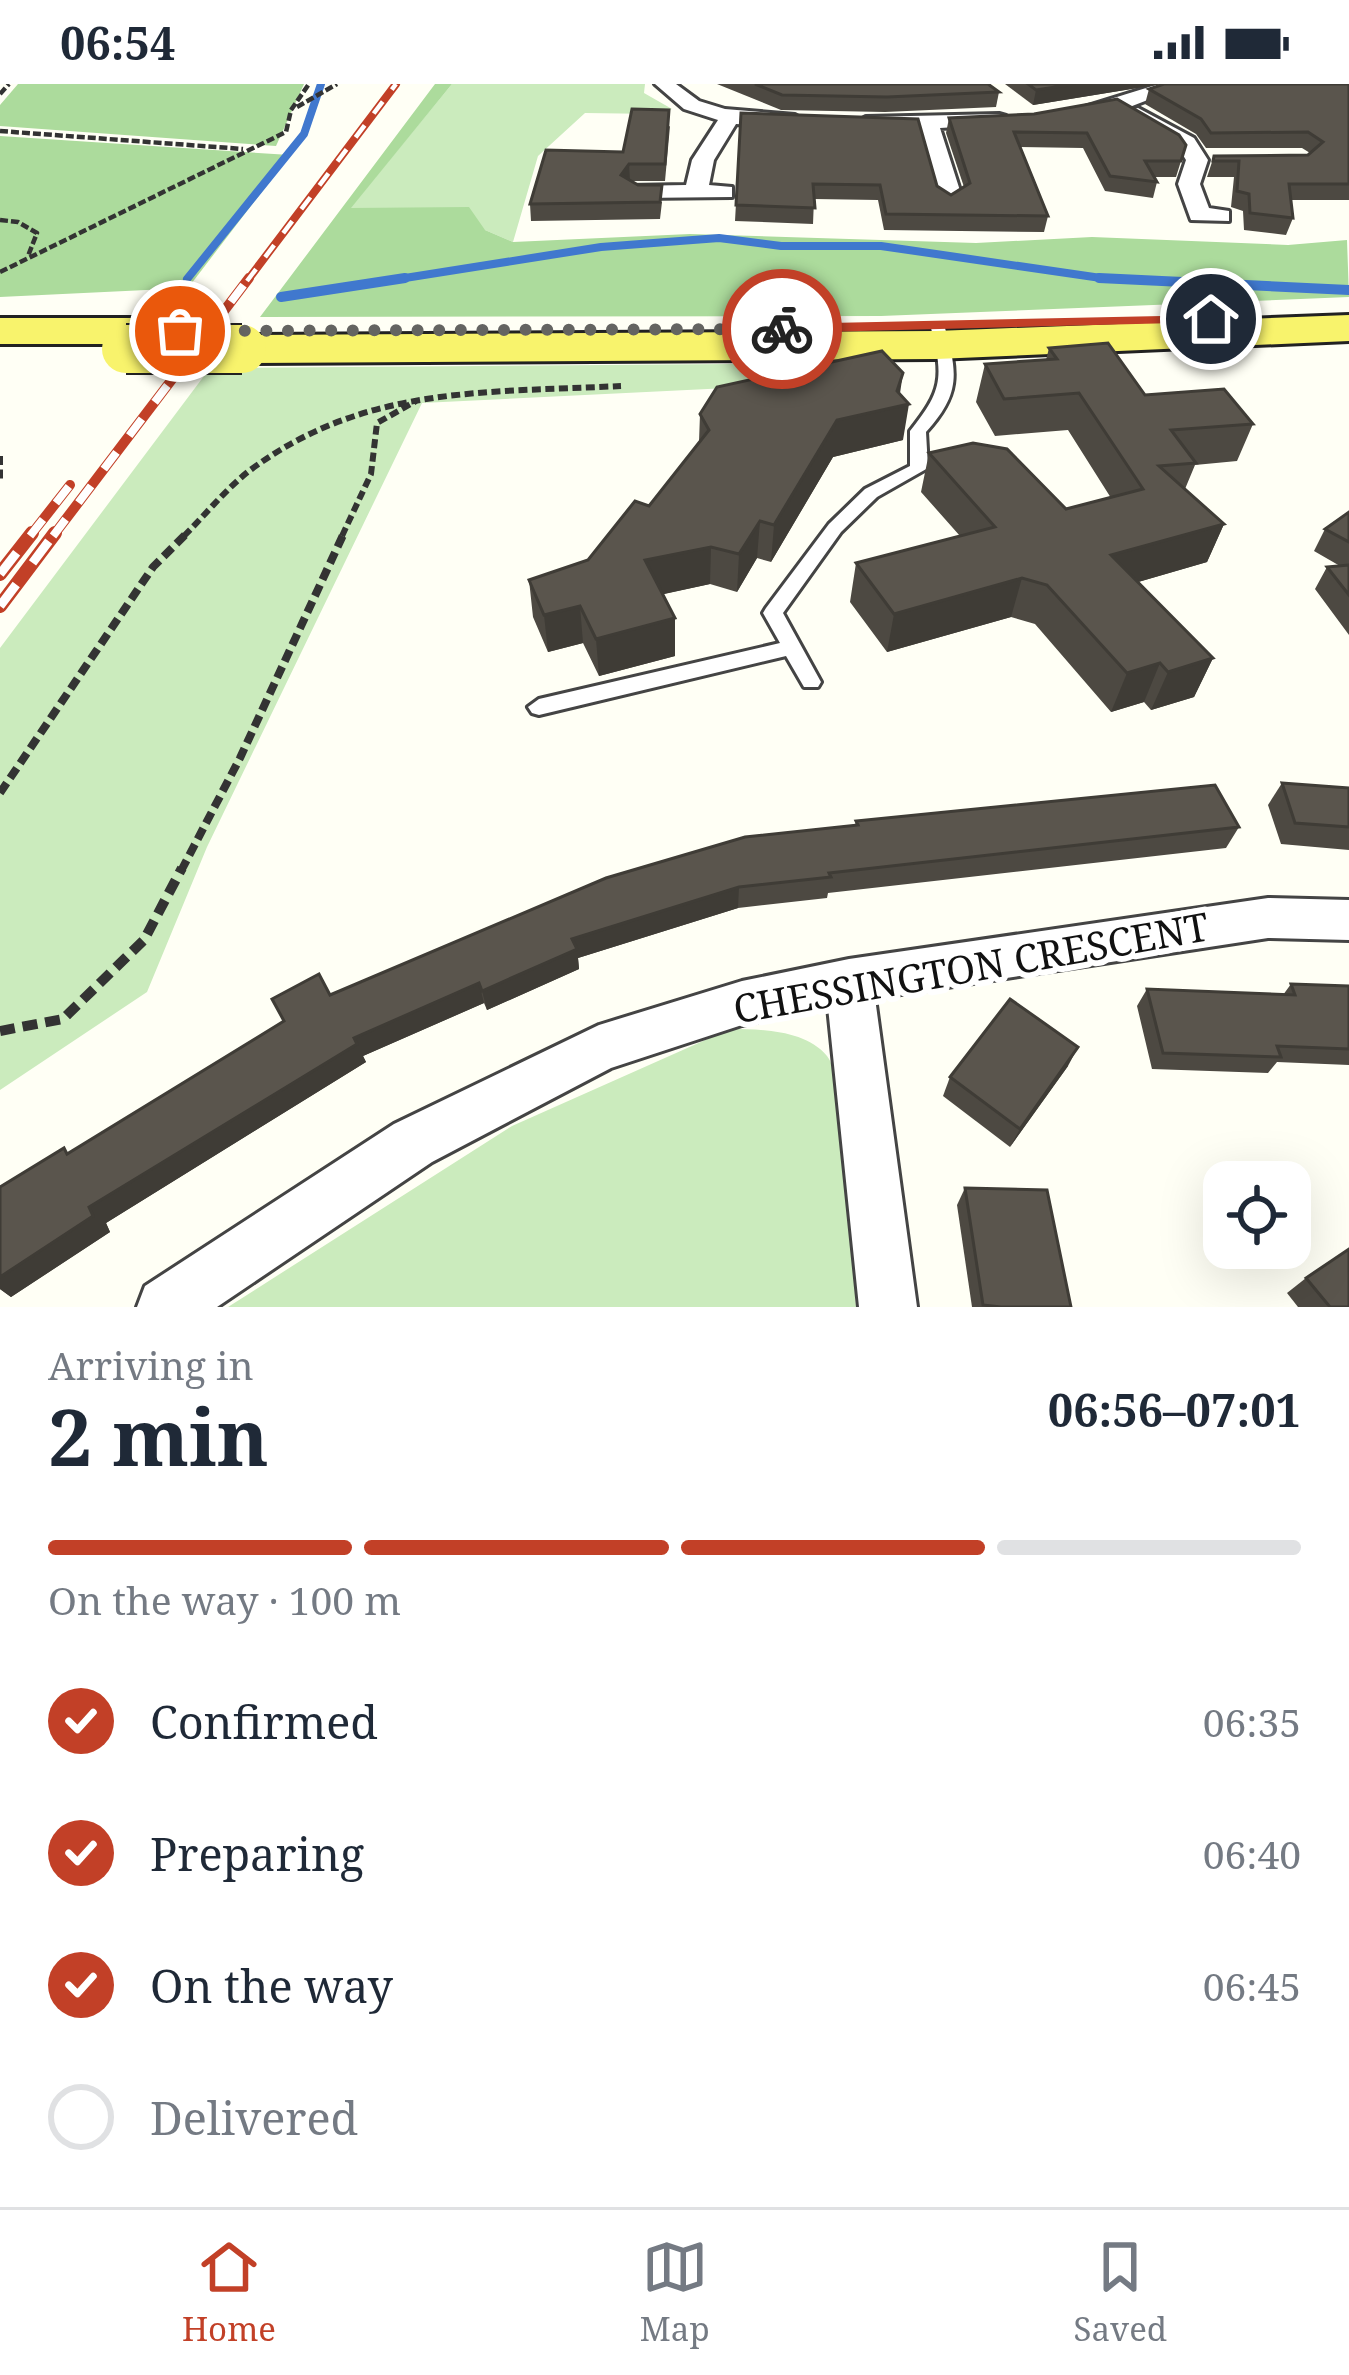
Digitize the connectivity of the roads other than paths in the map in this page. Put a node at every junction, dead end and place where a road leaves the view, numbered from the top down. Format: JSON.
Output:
{"nodes":[{"id":1,"x":665,"y":84,"type":"edge"},
{"id":2,"x":1180,"y":84,"type":"edge"},
{"id":3,"x":1120,"y":104,"type":"junction"},
{"id":4,"x":730,"y":116,"type":"junction"},
{"id":5,"x":928,"y":124,"type":"junction"},
{"id":6,"x":918,"y":188,"type":"edge"},
{"id":7,"x":638,"y":191,"type":"edge"},
{"id":8,"x":696,"y":191,"type":"junction"},
{"id":9,"x":724,"y":192,"type":"dead end"},
{"id":10,"x":1201,"y":216,"type":"dead end"},
{"id":11,"x":1349,"y":312,"type":"edge"},
{"id":12,"x":1349,"y":328,"type":"edge"},
{"id":13,"x":0,"y":331,"type":"edge"},
{"id":14,"x":940,"y":336,"type":"junction"},
{"id":15,"x":134,"y":340,"type":"junction"},
{"id":16,"x":0,"y":348,"type":"edge"},
{"id":17,"x":919,"y":468,"type":"junction"},
{"id":18,"x":942,"y":470,"type":"edge"},
{"id":19,"x":790,"y":648,"type":"junction"},
{"id":20,"x":811,"y":682,"type":"dead end"},
{"id":21,"x":539,"y":707,"type":"dead end"},
{"id":22,"x":1349,"y":920,"type":"edge"},
{"id":23,"x":849,"y":981,"type":"junction"},
{"id":24,"x":166,"y":1307,"type":"edge"},
{"id":25,"x":888,"y":1307,"type":"edge"}],
"edges":[{"from":1,"to":4,"type":"street"},
{"from":2,"to":3,"type":"street"},
{"from":3,"to":5,"type":"street"},
{"from":3,"to":10,"type":"street"},
{"from":4,"to":5,"type":"street"},
{"from":4,"to":8,"type":"street"},
{"from":5,"to":6,"type":"street"},
{"from":7,"to":8,"type":"street"},
{"from":8,"to":9,"type":"street"},
{"from":11,"to":14,"type":"main road"},
{"from":12,"to":14,"type":"main road"},
{"from":13,"to":15,"type":"main road"},
{"from":14,"to":15,"type":"main road","bridge":true},
{"from":14,"to":17,"type":"lane"},
{"from":15,"to":16,"type":"main road"},
{"from":17,"to":18,"type":"lane"},
{"from":17,"to":19,"type":"lane"},
{"from":19,"to":20,"type":"lane"},
{"from":19,"to":21,"type":"lane"},
{"from":22,"to":23,"type":"street","name":"CHESSINGTON CRESCENT"},
{"from":23,"to":24,"type":"street","name":"CHESSINGTON CRESCENT"},
{"from":23,"to":25,"type":"street"}]}
